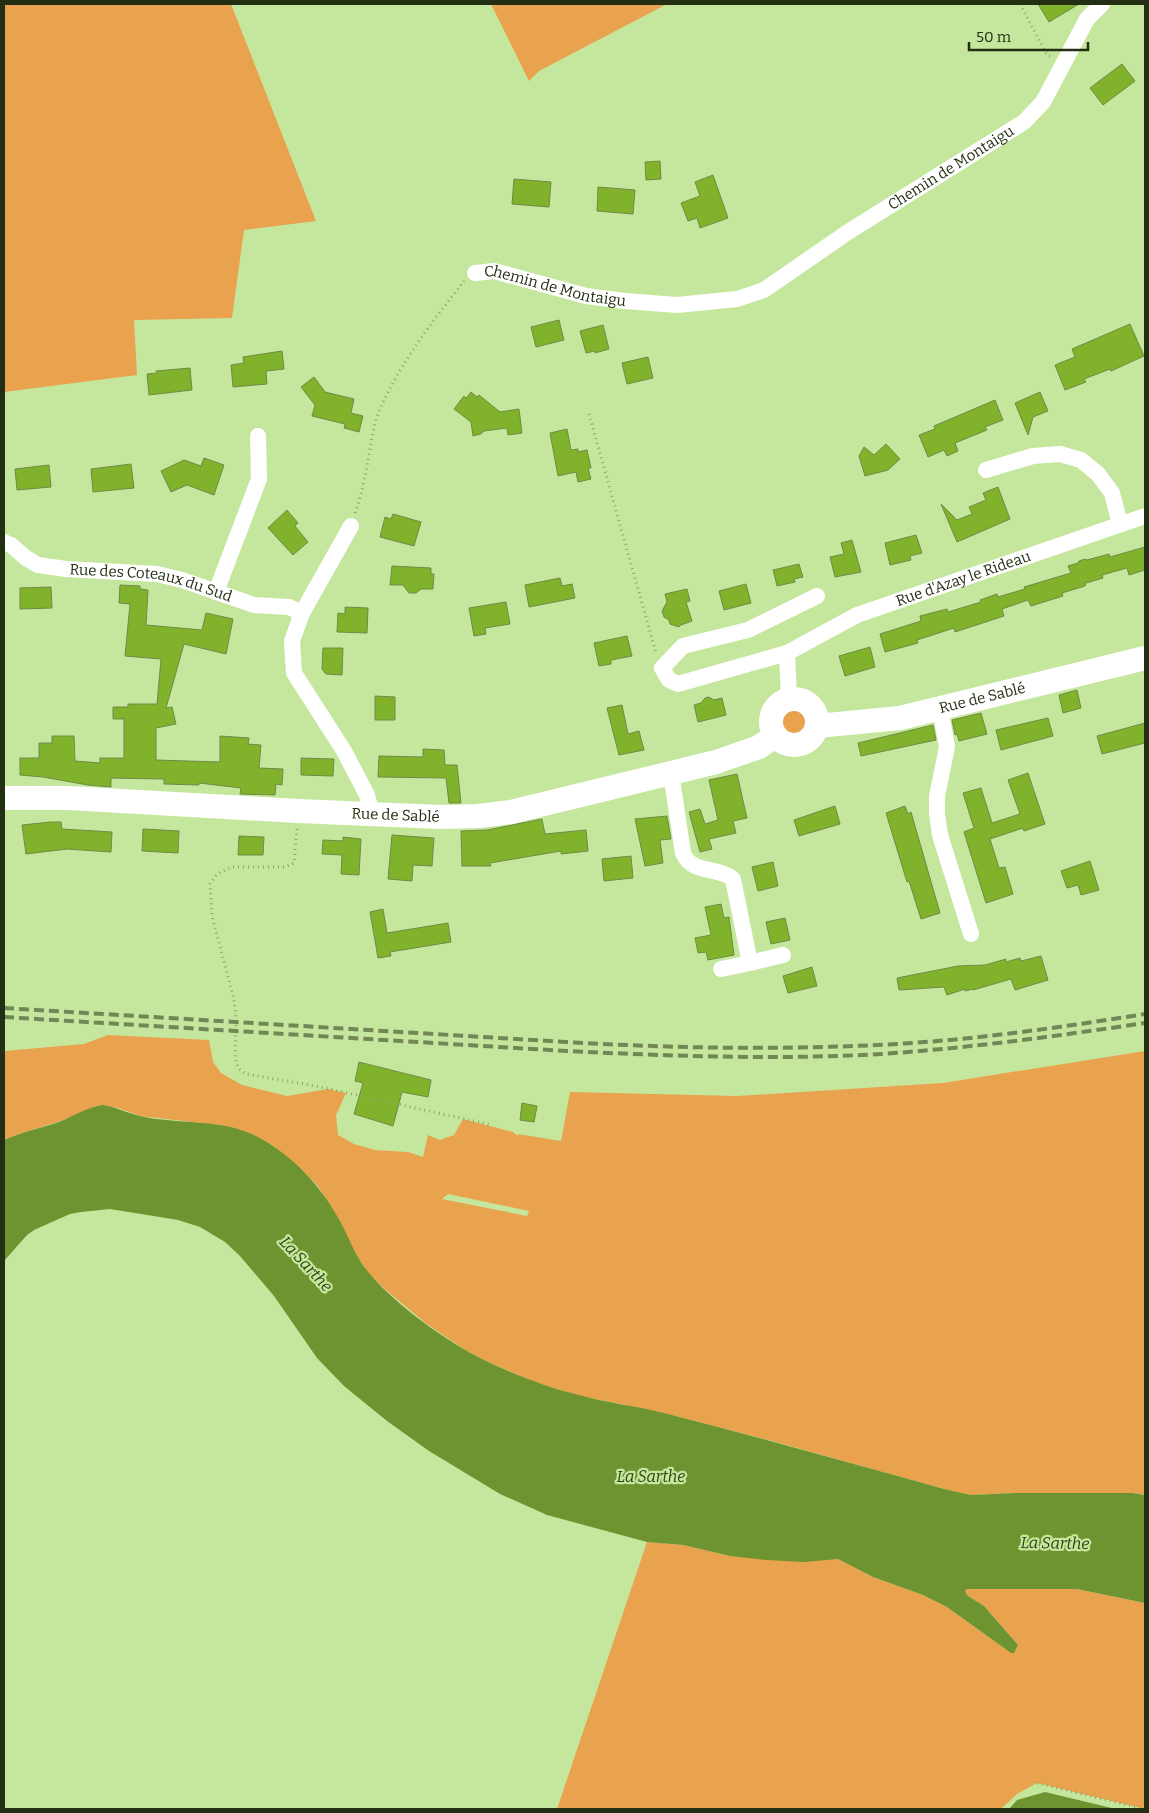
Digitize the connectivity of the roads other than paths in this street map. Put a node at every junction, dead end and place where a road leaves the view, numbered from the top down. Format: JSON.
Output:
{"nodes":[{"id":1,"x":1102,"y":4,"type":"edge"},
{"id":2,"x":475,"y":273,"type":"road end"},
{"id":3,"x":258,"y":436,"type":"dead end"},
{"id":4,"x":986,"y":470,"type":"dead end"},
{"id":5,"x":1145,"y":516,"type":"edge"},
{"id":6,"x":1120,"y":524,"type":"junction"},
{"id":7,"x":351,"y":526,"type":"road end"},
{"id":8,"x":4,"y":542,"type":"edge"},
{"id":9,"x":216,"y":592,"type":"junction"},
{"id":10,"x":817,"y":596,"type":"dead end"},
{"id":11,"x":302,"y":613,"type":"junction"},
{"id":12,"x":787,"y":653,"type":"junction"},
{"id":13,"x":1145,"y":658,"type":"edge"},
{"id":14,"x":790,"y":700,"type":"junction"},
{"id":15,"x":940,"y":708,"type":"junction"},
{"id":16,"x":817,"y":726,"type":"junction"},
{"id":17,"x":775,"y":736,"type":"junction"},
{"id":18,"x":671,"y":773,"type":"junction"},
{"id":19,"x":4,"y":798,"type":"edge"},
{"id":20,"x":372,"y":814,"type":"junction"},
{"id":21,"x":972,"y":934,"type":"dead end"},
{"id":22,"x":783,"y":956,"type":"dead end"},
{"id":23,"x":750,"y":963,"type":"junction"},
{"id":24,"x":721,"y":969,"type":"dead end"}],
"edges":[{"from":1,"to":2,"type":"street","name":"Chemin de Montaigu"},
{"from":3,"to":9,"type":"street"},
{"from":4,"to":6,"type":"street"},
{"from":5,"to":6,"type":"street","name":"Rue d'Azay le Rideau"},
{"from":6,"to":12,"type":"street","name":"Rue d'Azay le Rideau"},
{"from":7,"to":11,"type":"street"},
{"from":8,"to":9,"type":"street","name":"Rue des Coteaux du Sud"},
{"from":9,"to":11,"type":"street","name":"Rue des Coteaux du Sud"},
{"from":10,"to":12,"type":"street","name":"Rue d'Azay le Rideau"},
{"from":11,"to":20,"type":"street"},
{"from":12,"to":14,"type":"street"},
{"from":13,"to":15,"type":"main road","name":"Rue de Sablé"},
{"from":14,"to":16,"type":"main road"},
{"from":14,"to":17,"type":"main road"},
{"from":15,"to":16,"type":"main road","name":"Rue de Sablé"},
{"from":15,"to":21,"type":"street"},
{"from":16,"to":17,"type":"main road"},
{"from":17,"to":18,"type":"main road","name":"Rue de Sablé"},
{"from":18,"to":20,"type":"main road","name":"Rue de Sablé"},
{"from":18,"to":23,"type":"street"},
{"from":19,"to":20,"type":"main road","name":"Rue de Sablé"},
{"from":22,"to":23,"type":"street"},
{"from":23,"to":24,"type":"street"}]}
